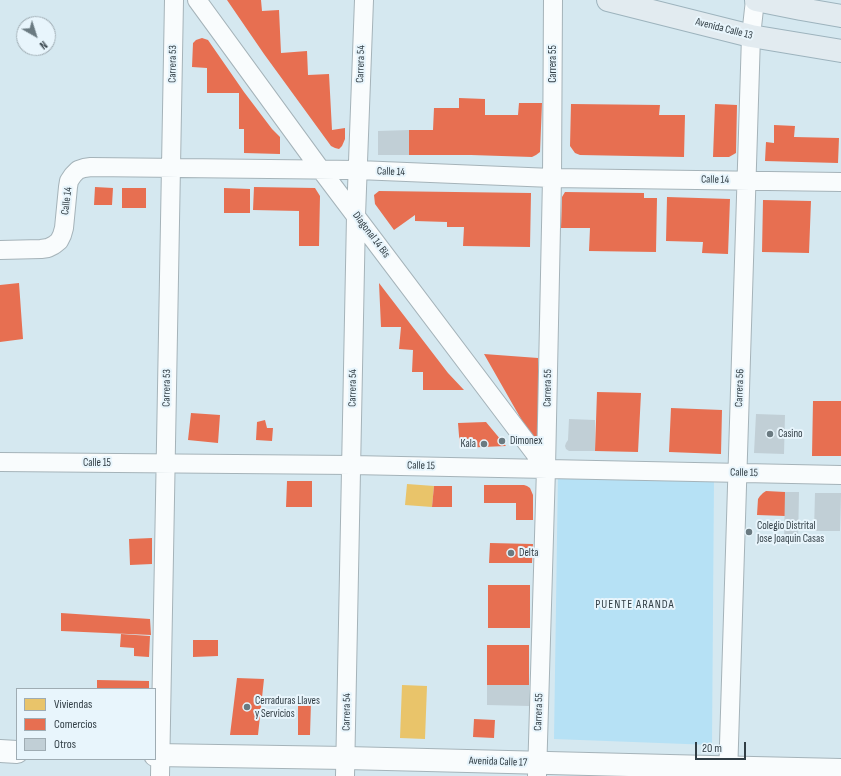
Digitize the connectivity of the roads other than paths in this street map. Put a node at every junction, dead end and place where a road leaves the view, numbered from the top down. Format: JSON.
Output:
{"nodes":[{"id":1,"x":174,"y":0,"type":"edge"},
{"id":2,"x":197,"y":0,"type":"edge"},
{"id":3,"x":364,"y":0,"type":"edge"},
{"id":4,"x":553,"y":0,"type":"edge"},
{"id":5,"x":608,"y":0,"type":"edge"},
{"id":6,"x":756,"y":0,"type":"edge"},
{"id":7,"x":841,"y":16,"type":"edge"},
{"id":8,"x":751,"y":36,"type":"junction"},
{"id":9,"x":841,"y":51,"type":"edge"},
{"id":10,"x":171,"y":168,"type":"junction"},
{"id":11,"x":321,"y":170,"type":"junction"},
{"id":12,"x":358,"y":170,"type":"junction"},
{"id":13,"x":552,"y":178,"type":"junction"},
{"id":14,"x":747,"y":181,"type":"junction"},
{"id":15,"x":841,"y":182,"type":"edge"},
{"id":16,"x":356,"y":216,"type":"junction"},
{"id":17,"x":0,"y":250,"type":"edge"},
{"id":18,"x":0,"y":462,"type":"edge"},
{"id":19,"x":166,"y":463,"type":"junction"},
{"id":20,"x":352,"y":465,"type":"junction"},
{"id":21,"x":546,"y":468,"type":"junction"},
{"id":22,"x":738,"y":473,"type":"junction"},
{"id":23,"x":841,"y":475,"type":"edge"},
{"id":24,"x":0,"y":752,"type":"edge"},
{"id":25,"x":16,"y":752,"type":"edge"},
{"id":26,"x":158,"y":762,"type":"edge"},
{"id":27,"x":346,"y":767,"type":"edge"},
{"id":28,"x":537,"y":770,"type":"edge"},
{"id":29,"x":841,"y":770,"type":"edge"},
{"id":30,"x":728,"y":772,"type":"edge"}],
"edges":[{"from":1,"to":10,"type":"street","name":"Carrera 53"},
{"from":2,"to":11,"type":"street","name":"Diagonal 14 Bis"},
{"from":3,"to":12,"type":"street","name":"Carrera 54"},
{"from":4,"to":13,"type":"street","name":"Carrera 55"},
{"from":5,"to":8,"type":"main road","name":"Avenida Calle 13"},
{"from":6,"to":7,"type":"main road"},
{"from":6,"to":8,"type":"street","name":"Carrera 56"},
{"from":8,"to":9,"type":"main road","name":"Avenida Calle 13"},
{"from":8,"to":14,"type":"street","name":"Carrera 56"},
{"from":10,"to":11,"type":"street","name":"Calle 14"},
{"from":10,"to":17,"type":"street","name":"Calle 14"},
{"from":10,"to":19,"type":"street","name":"Carrera 53"},
{"from":11,"to":12,"type":"street","name":"Calle 14"},
{"from":11,"to":16,"type":"street","name":"Diagonal 14 Bis"},
{"from":12,"to":13,"type":"street","name":"Calle 14"},
{"from":12,"to":16,"type":"street","name":"Carrera 54"},
{"from":13,"to":14,"type":"street","name":"Calle 14"},
{"from":13,"to":21,"type":"street","name":"Carrera 55"},
{"from":14,"to":15,"type":"street","name":"Calle 14"},
{"from":14,"to":22,"type":"street","name":"Carrera 56"},
{"from":16,"to":20,"type":"street","name":"Carrera 54"},
{"from":16,"to":21,"type":"street","name":"Diagonal 14 Bis"},
{"from":18,"to":19,"type":"street","name":"Calle 15"},
{"from":19,"to":20,"type":"street","name":"Calle 15"},
{"from":19,"to":26,"type":"street","name":"Carrera 53"},
{"from":20,"to":21,"type":"street","name":"Calle 15"},
{"from":20,"to":27,"type":"street","name":"Carrera 54"},
{"from":21,"to":22,"type":"street","name":"Calle 15"},
{"from":21,"to":28,"type":"street","name":"Carrera 55"},
{"from":22,"to":23,"type":"street","name":"Calle 15"},
{"from":22,"to":30,"type":"street","name":"Carrera 56"},
{"from":24,"to":25,"type":"street"},
{"from":26,"to":27,"type":"street","name":"Avenida Calle 17"},
{"from":27,"to":28,"type":"street","name":"Avenida Calle 17"},
{"from":28,"to":30,"type":"street","name":"Avenida Calle 17"},
{"from":29,"to":30,"type":"street","name":"Avenida Calle 17"}]}
